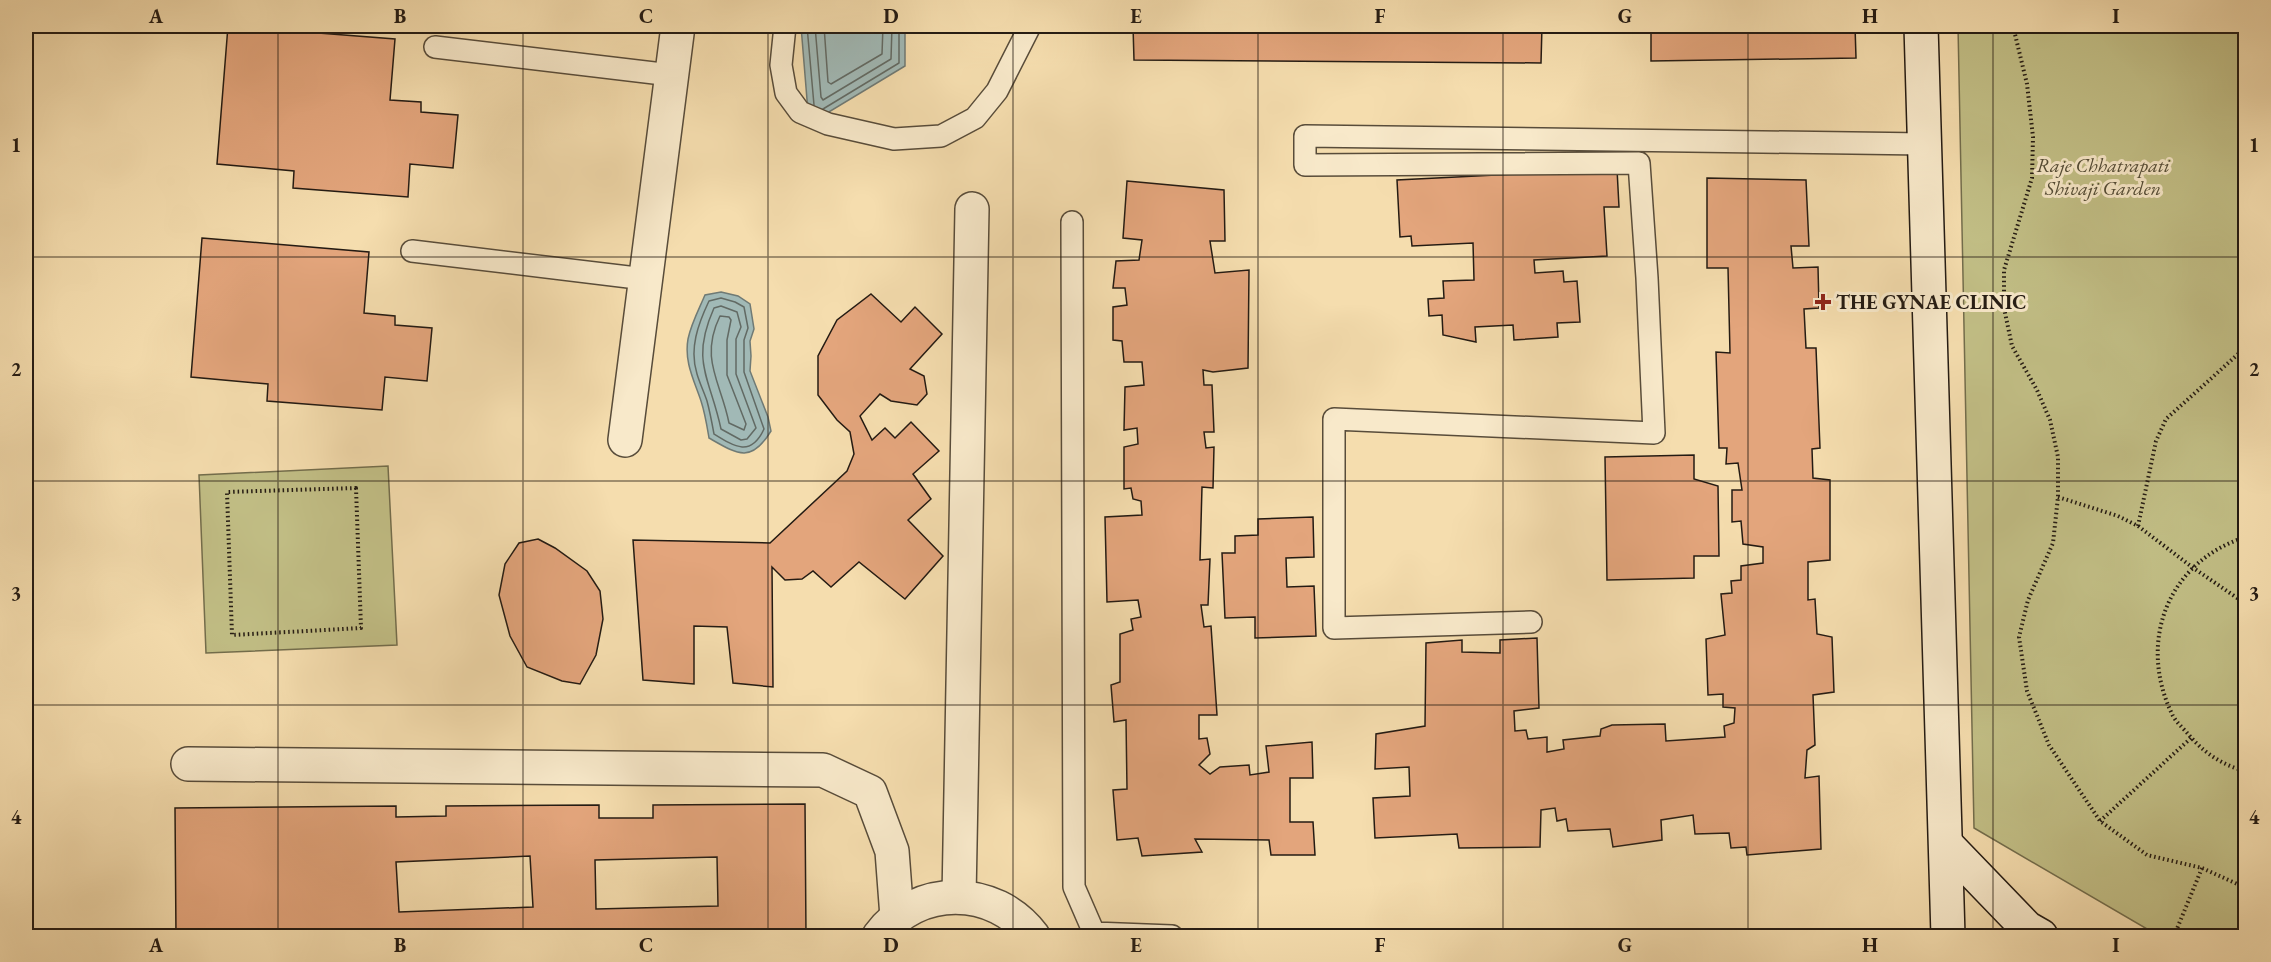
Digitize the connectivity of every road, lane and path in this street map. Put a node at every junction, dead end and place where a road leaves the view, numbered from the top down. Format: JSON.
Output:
{"nodes":[{"id":1,"x":678,"y":26,"type":"edge"},
{"id":2,"x":785,"y":26,"type":"edge"},
{"id":3,"x":1030,"y":26,"type":"edge"},
{"id":4,"x":1921,"y":26,"type":"edge"},
{"id":5,"x":2013,"y":26,"type":"edge"},
{"id":6,"x":435,"y":47,"type":"dead end"},
{"id":7,"x":671,"y":75,"type":"junction"},
{"id":8,"x":1644,"y":141,"type":"junction"},
{"id":9,"x":1925,"y":144,"type":"junction"},
{"id":10,"x":1640,"y":164,"type":"junction"},
{"id":11,"x":972,"y":209,"type":"dead end"},
{"id":12,"x":1072,"y":222,"type":"dead end"},
{"id":13,"x":412,"y":251,"type":"dead end"},
{"id":14,"x":645,"y":279,"type":"junction"},
{"id":15,"x":2246,"y":347,"type":"edge"},
{"id":16,"x":625,"y":440,"type":"dead end"},
{"id":17,"x":356,"y":488,"type":"joint"},
{"id":18,"x":2058,"y":497,"type":"junction"},
{"id":19,"x":2138,"y":526,"type":"junction"},
{"id":20,"x":2246,"y":537,"type":"edge"},
{"id":21,"x":2192,"y":567,"type":"junction"},
{"id":22,"x":2246,"y":606,"type":"edge"},
{"id":23,"x":1531,"y":622,"type":"dead end"},
{"id":24,"x":2191,"y":738,"type":"junction"},
{"id":25,"x":188,"y":764,"type":"dead end"},
{"id":26,"x":2246,"y":771,"type":"edge"},
{"id":27,"x":2100,"y":820,"type":"junction"},
{"id":28,"x":1946,"y":844,"type":"junction"},
{"id":29,"x":2202,"y":868,"type":"junction"},
{"id":30,"x":2246,"y":888,"type":"edge"},
{"id":31,"x":959,"y":897,"type":"junction"},
{"id":32,"x":888,"y":927,"type":"edge"},
{"id":33,"x":1033,"y":936,"type":"edge"},
{"id":34,"x":1172,"y":936,"type":"edge"},
{"id":35,"x":1948,"y":936,"type":"edge"},
{"id":36,"x":2041,"y":936,"type":"edge"},
{"id":37,"x":2174,"y":936,"type":"edge"}],
"edges":[{"from":1,"to":7,"type":"street"},
{"from":2,"to":3,"type":"lane"},
{"from":4,"to":9,"type":"street"},
{"from":5,"to":18,"type":"path"},
{"from":6,"to":7,"type":"lane"},
{"from":7,"to":14,"type":"street"},
{"from":8,"to":9,"type":"lane"},
{"from":8,"to":10,"type":"lane"},
{"from":8,"to":10,"type":"lane"},
{"from":9,"to":28,"type":"street"},
{"from":10,"to":23,"type":"lane"},
{"from":11,"to":31,"type":"street"},
{"from":12,"to":34,"type":"lane"},
{"from":13,"to":14,"type":"lane"},
{"from":14,"to":16,"type":"street"},
{"from":15,"to":19,"type":"path"},
{"from":17,"to":17,"type":"path"},
{"from":18,"to":19,"type":"path"},
{"from":18,"to":27,"type":"path"},
{"from":19,"to":21,"type":"path"},
{"from":20,"to":21,"type":"path"},
{"from":21,"to":22,"type":"path"},
{"from":21,"to":24,"type":"path"},
{"from":24,"to":26,"type":"path"},
{"from":24,"to":27,"type":"path"},
{"from":25,"to":32,"type":"street"},
{"from":27,"to":29,"type":"path"},
{"from":28,"to":35,"type":"street"},
{"from":28,"to":36,"type":"street"},
{"from":29,"to":30,"type":"path"},
{"from":29,"to":37,"type":"path"},
{"from":31,"to":32,"type":"street"},
{"from":31,"to":33,"type":"street"}]}
